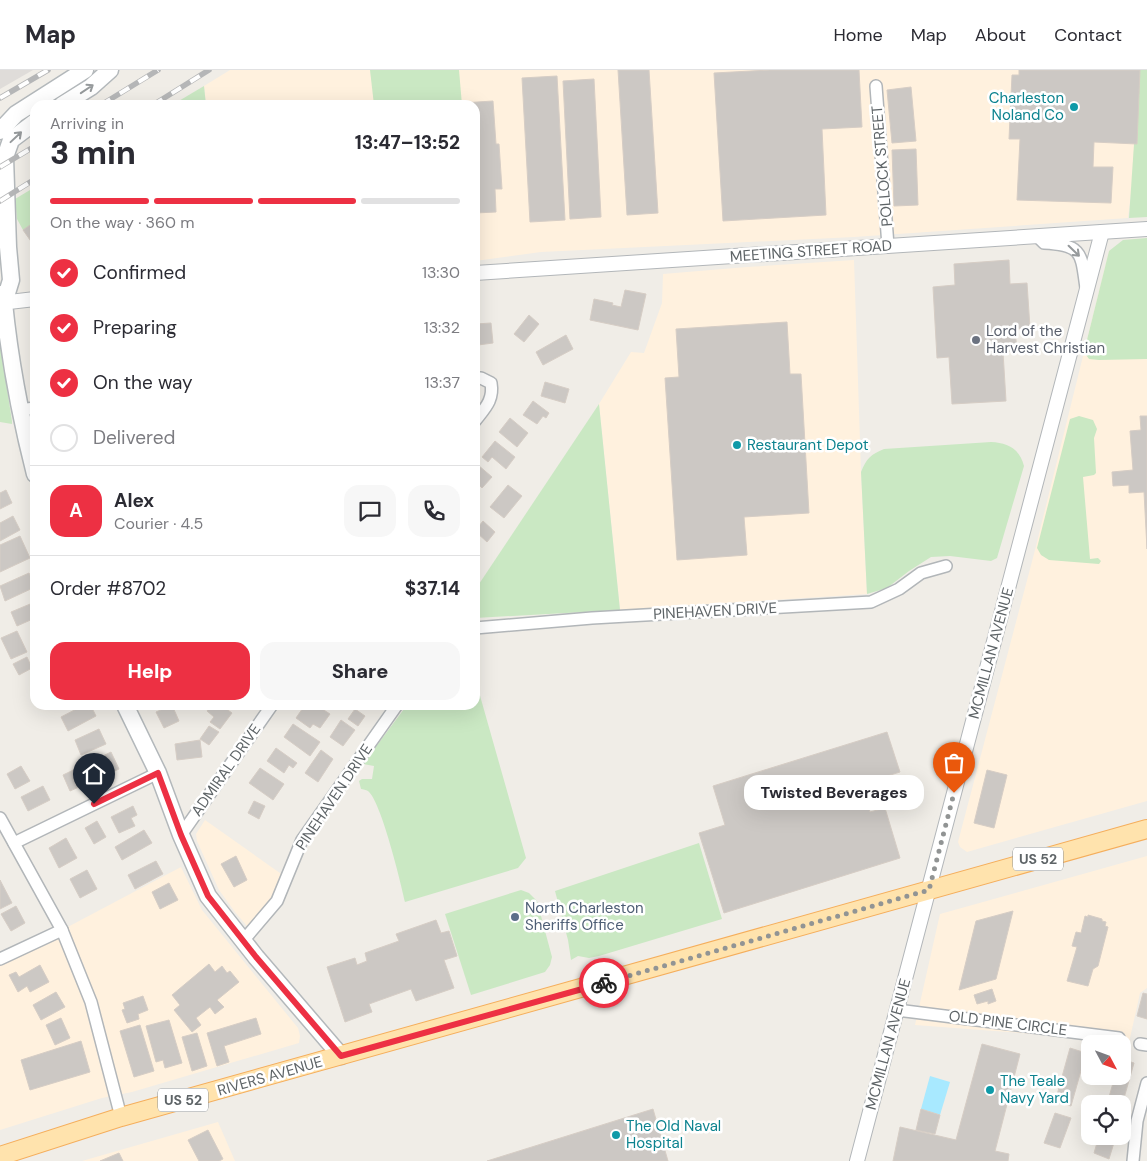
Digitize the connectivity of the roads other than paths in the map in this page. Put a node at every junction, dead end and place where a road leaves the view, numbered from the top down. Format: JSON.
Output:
{"nodes":[{"id":1,"x":85,"y":70,"type":"edge"},
{"id":2,"x":110,"y":70,"type":"edge"},
{"id":3,"x":876,"y":86,"type":"dead end"},
{"id":4,"x":38,"y":100,"type":"edge"},
{"id":5,"x":70,"y":100,"type":"edge"},
{"id":6,"x":30,"y":105,"type":"edge"},
{"id":7,"x":30,"y":126,"type":"edge"},
{"id":8,"x":0,"y":131,"type":"edge"},
{"id":9,"x":1147,"y":229,"type":"edge"},
{"id":10,"x":1102,"y":232,"type":"junction"},
{"id":11,"x":1037,"y":236,"type":"junction"},
{"id":12,"x":888,"y":246,"type":"junction"},
{"id":13,"x":480,"y":273,"type":"edge"},
{"id":14,"x":1086,"y":291,"type":"junction"},
{"id":15,"x":30,"y":299,"type":"edge"},
{"id":16,"x":1,"y":300,"type":"edge"},
{"id":17,"x":480,"y":378,"type":"edge"},
{"id":18,"x":27,"y":409,"type":"edge"},
{"id":19,"x":480,"y":415,"type":"edge"},
{"id":20,"x":30,"y":433,"type":"edge"},
{"id":21,"x":946,"y":566,"type":"dead end"},
{"id":22,"x":480,"y":628,"type":"edge"},
{"id":23,"x":127,"y":710,"type":"edge"},
{"id":24,"x":268,"y":710,"type":"edge"},
{"id":25,"x":393,"y":710,"type":"edge"},
{"id":26,"x":158,"y":773,"type":"junction"},
{"id":27,"x":0,"y":818,"type":"edge"},
{"id":28,"x":1147,"y":829,"type":"edge"},
{"id":29,"x":181,"y":835,"type":"junction"},
{"id":30,"x":14,"y":843,"type":"junction"},
{"id":31,"x":929,"y":890,"type":"junction"},
{"id":32,"x":62,"y":930,"type":"junction"},
{"id":33,"x":244,"y":941,"type":"junction"},
{"id":34,"x":0,"y":959,"type":"edge"},
{"id":35,"x":897,"y":1010,"type":"junction"},
{"id":36,"x":1095,"y":1035,"type":"edge"},
{"id":37,"x":341,"y":1056,"type":"junction"},
{"id":38,"x":1147,"y":1083,"type":"edge"},
{"id":39,"x":121,"y":1117,"type":"junction"},
{"id":40,"x":0,"y":1156,"type":"edge"},
{"id":41,"x":857,"y":1161,"type":"edge"},
{"id":42,"x":1133,"y":1161,"type":"edge"}],
"edges":[{"from":1,"to":4,"type":"main road"},
{"from":5,"to":2,"type":"main road","one_way":true},
{"from":3,"to":12,"type":"street","name":"POLLOCK STREET"},
{"from":6,"to":8,"type":"main road"},
{"from":16,"to":7,"type":"main road","one_way":true},
{"from":9,"to":10,"type":"street","name":"MEETING STREET ROAD"},
{"from":10,"to":11,"type":"street","name":"MEETING STREET ROAD"},
{"from":10,"to":14,"type":"street","name":"MCMILLAN AVENUE"},
{"from":11,"to":12,"type":"street","name":"MEETING STREET ROAD"},
{"from":11,"to":14,"type":"street","one_way":true},
{"from":12,"to":13,"type":"street","name":"MEETING STREET ROAD"},
{"from":14,"to":31,"type":"street","name":"MCMILLAN AVENUE"},
{"from":15,"to":16,"type":"street"},
{"from":16,"to":18,"type":"main road"},
{"from":17,"to":19,"type":"street"},
{"from":18,"to":20,"type":"main road"},
{"from":21,"to":22,"type":"street","name":"PINEHAVEN DRIVE"},
{"from":23,"to":26,"type":"main road"},
{"from":24,"to":29,"type":"street","name":"ADMIRAL DRIVE"},
{"from":25,"to":33,"type":"street","name":"PINEHAVEN DRIVE"},
{"from":26,"to":29,"type":"main road"},
{"from":26,"to":30,"type":"street"},
{"from":27,"to":30,"type":"street"},
{"from":28,"to":31,"type":"main road","name":"RIVERS AVENUE","number":"US 52"},
{"from":29,"to":33,"type":"main road"},
{"from":30,"to":32,"type":"street"},
{"from":31,"to":35,"type":"street","name":"MCMILLAN AVENUE"},
{"from":31,"to":37,"type":"main road","name":"RIVERS AVENUE","number":"US 52"},
{"from":32,"to":34,"type":"street"},
{"from":32,"to":39,"type":"street"},
{"from":33,"to":37,"type":"main road"},
{"from":35,"to":36,"type":"street","name":"OLD PINE CIRCLE"},
{"from":35,"to":41,"type":"street","name":"MCMILLAN AVENUE"},
{"from":37,"to":39,"type":"main road","name":"RIVERS AVENUE","number":"US 52"},
{"from":38,"to":42,"type":"street"},
{"from":39,"to":40,"type":"main road","name":"RIVERS AVENUE","number":"US 52"}]}
